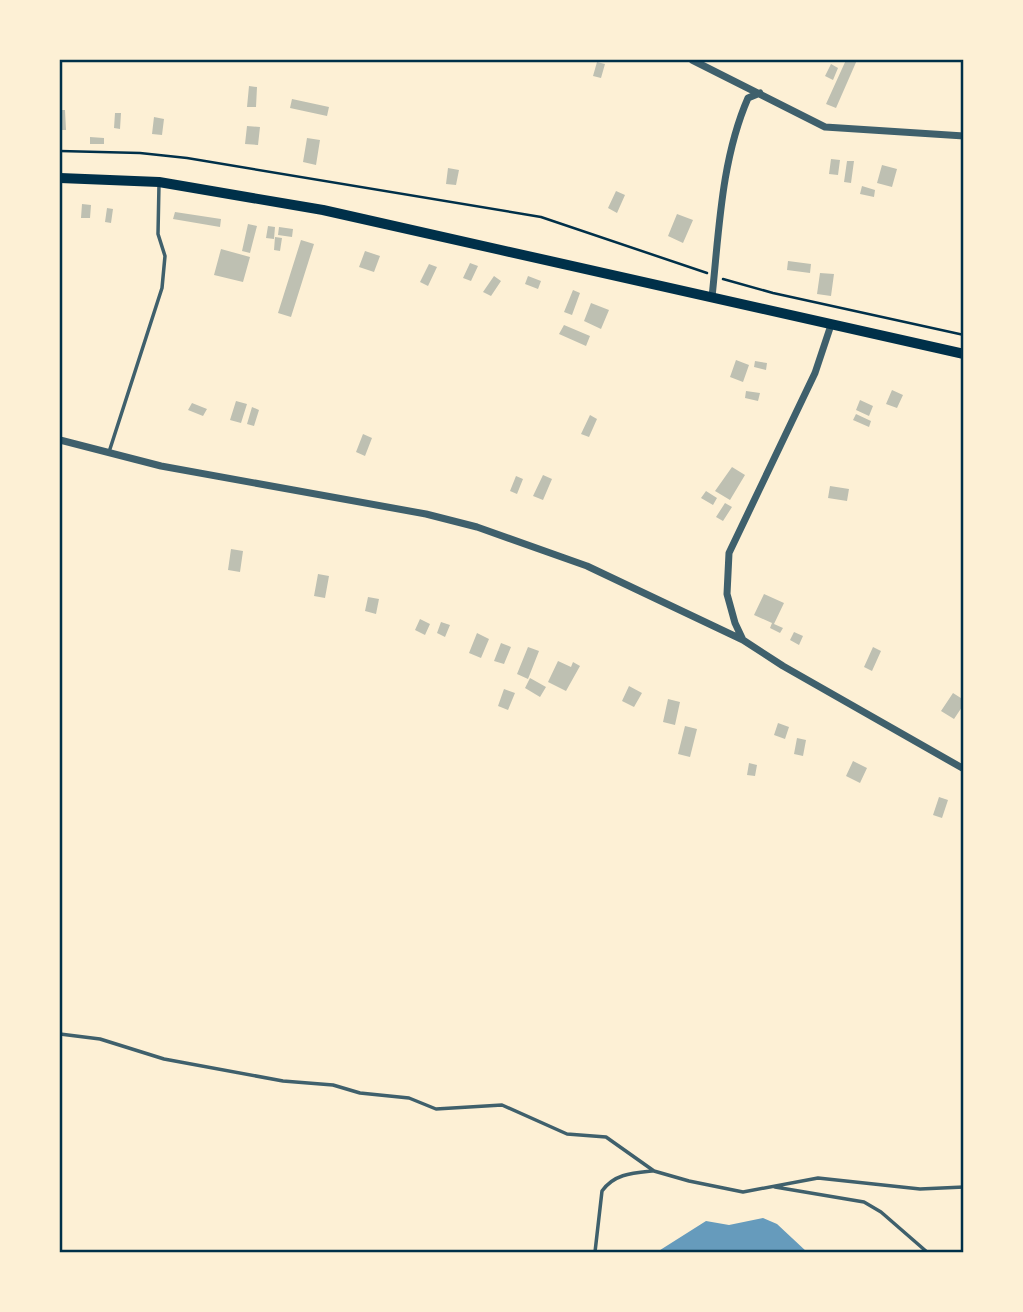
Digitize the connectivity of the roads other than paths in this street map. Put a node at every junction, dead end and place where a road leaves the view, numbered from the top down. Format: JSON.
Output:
{"nodes":[{"id":1,"x":692,"y":60,"type":"edge"},
{"id":2,"x":760,"y":93,"type":"junction"},
{"id":3,"x":964,"y":136,"type":"edge"},
{"id":4,"x":60,"y":178,"type":"edge"},
{"id":5,"x":159,"y":182,"type":"junction"},
{"id":6,"x":712,"y":298,"type":"junction"},
{"id":7,"x":831,"y":325,"type":"junction"},
{"id":8,"x":964,"y":354,"type":"edge"},
{"id":9,"x":60,"y":440,"type":"edge"},
{"id":10,"x":109,"y":452,"type":"junction"},
{"id":11,"x":743,"y":640,"type":"junction"},
{"id":12,"x":964,"y":769,"type":"edge"},
{"id":13,"x":60,"y":1034,"type":"edge"},
{"id":14,"x":654,"y":1171,"type":"junction"},
{"id":15,"x":769,"y":1186,"type":"junction"},
{"id":16,"x":964,"y":1187,"type":"edge"},
{"id":17,"x":595,"y":1252,"type":"edge"},
{"id":18,"x":927,"y":1252,"type":"edge"}],
"edges":[{"from":1,"to":2,"type":"street"},
{"from":2,"to":3,"type":"street"},
{"from":2,"to":6,"type":"street"},
{"from":4,"to":5,"type":"main road"},
{"from":5,"to":6,"type":"main road"},
{"from":5,"to":10,"type":"lane"},
{"from":6,"to":7,"type":"main road"},
{"from":7,"to":8,"type":"main road"},
{"from":7,"to":11,"type":"street"},
{"from":9,"to":10,"type":"street"},
{"from":10,"to":11,"type":"street"},
{"from":11,"to":12,"type":"street"},
{"from":13,"to":14,"type":"lane"},
{"from":14,"to":15,"type":"lane"},
{"from":14,"to":17,"type":"lane"},
{"from":15,"to":16,"type":"lane"},
{"from":15,"to":18,"type":"lane"}]}
